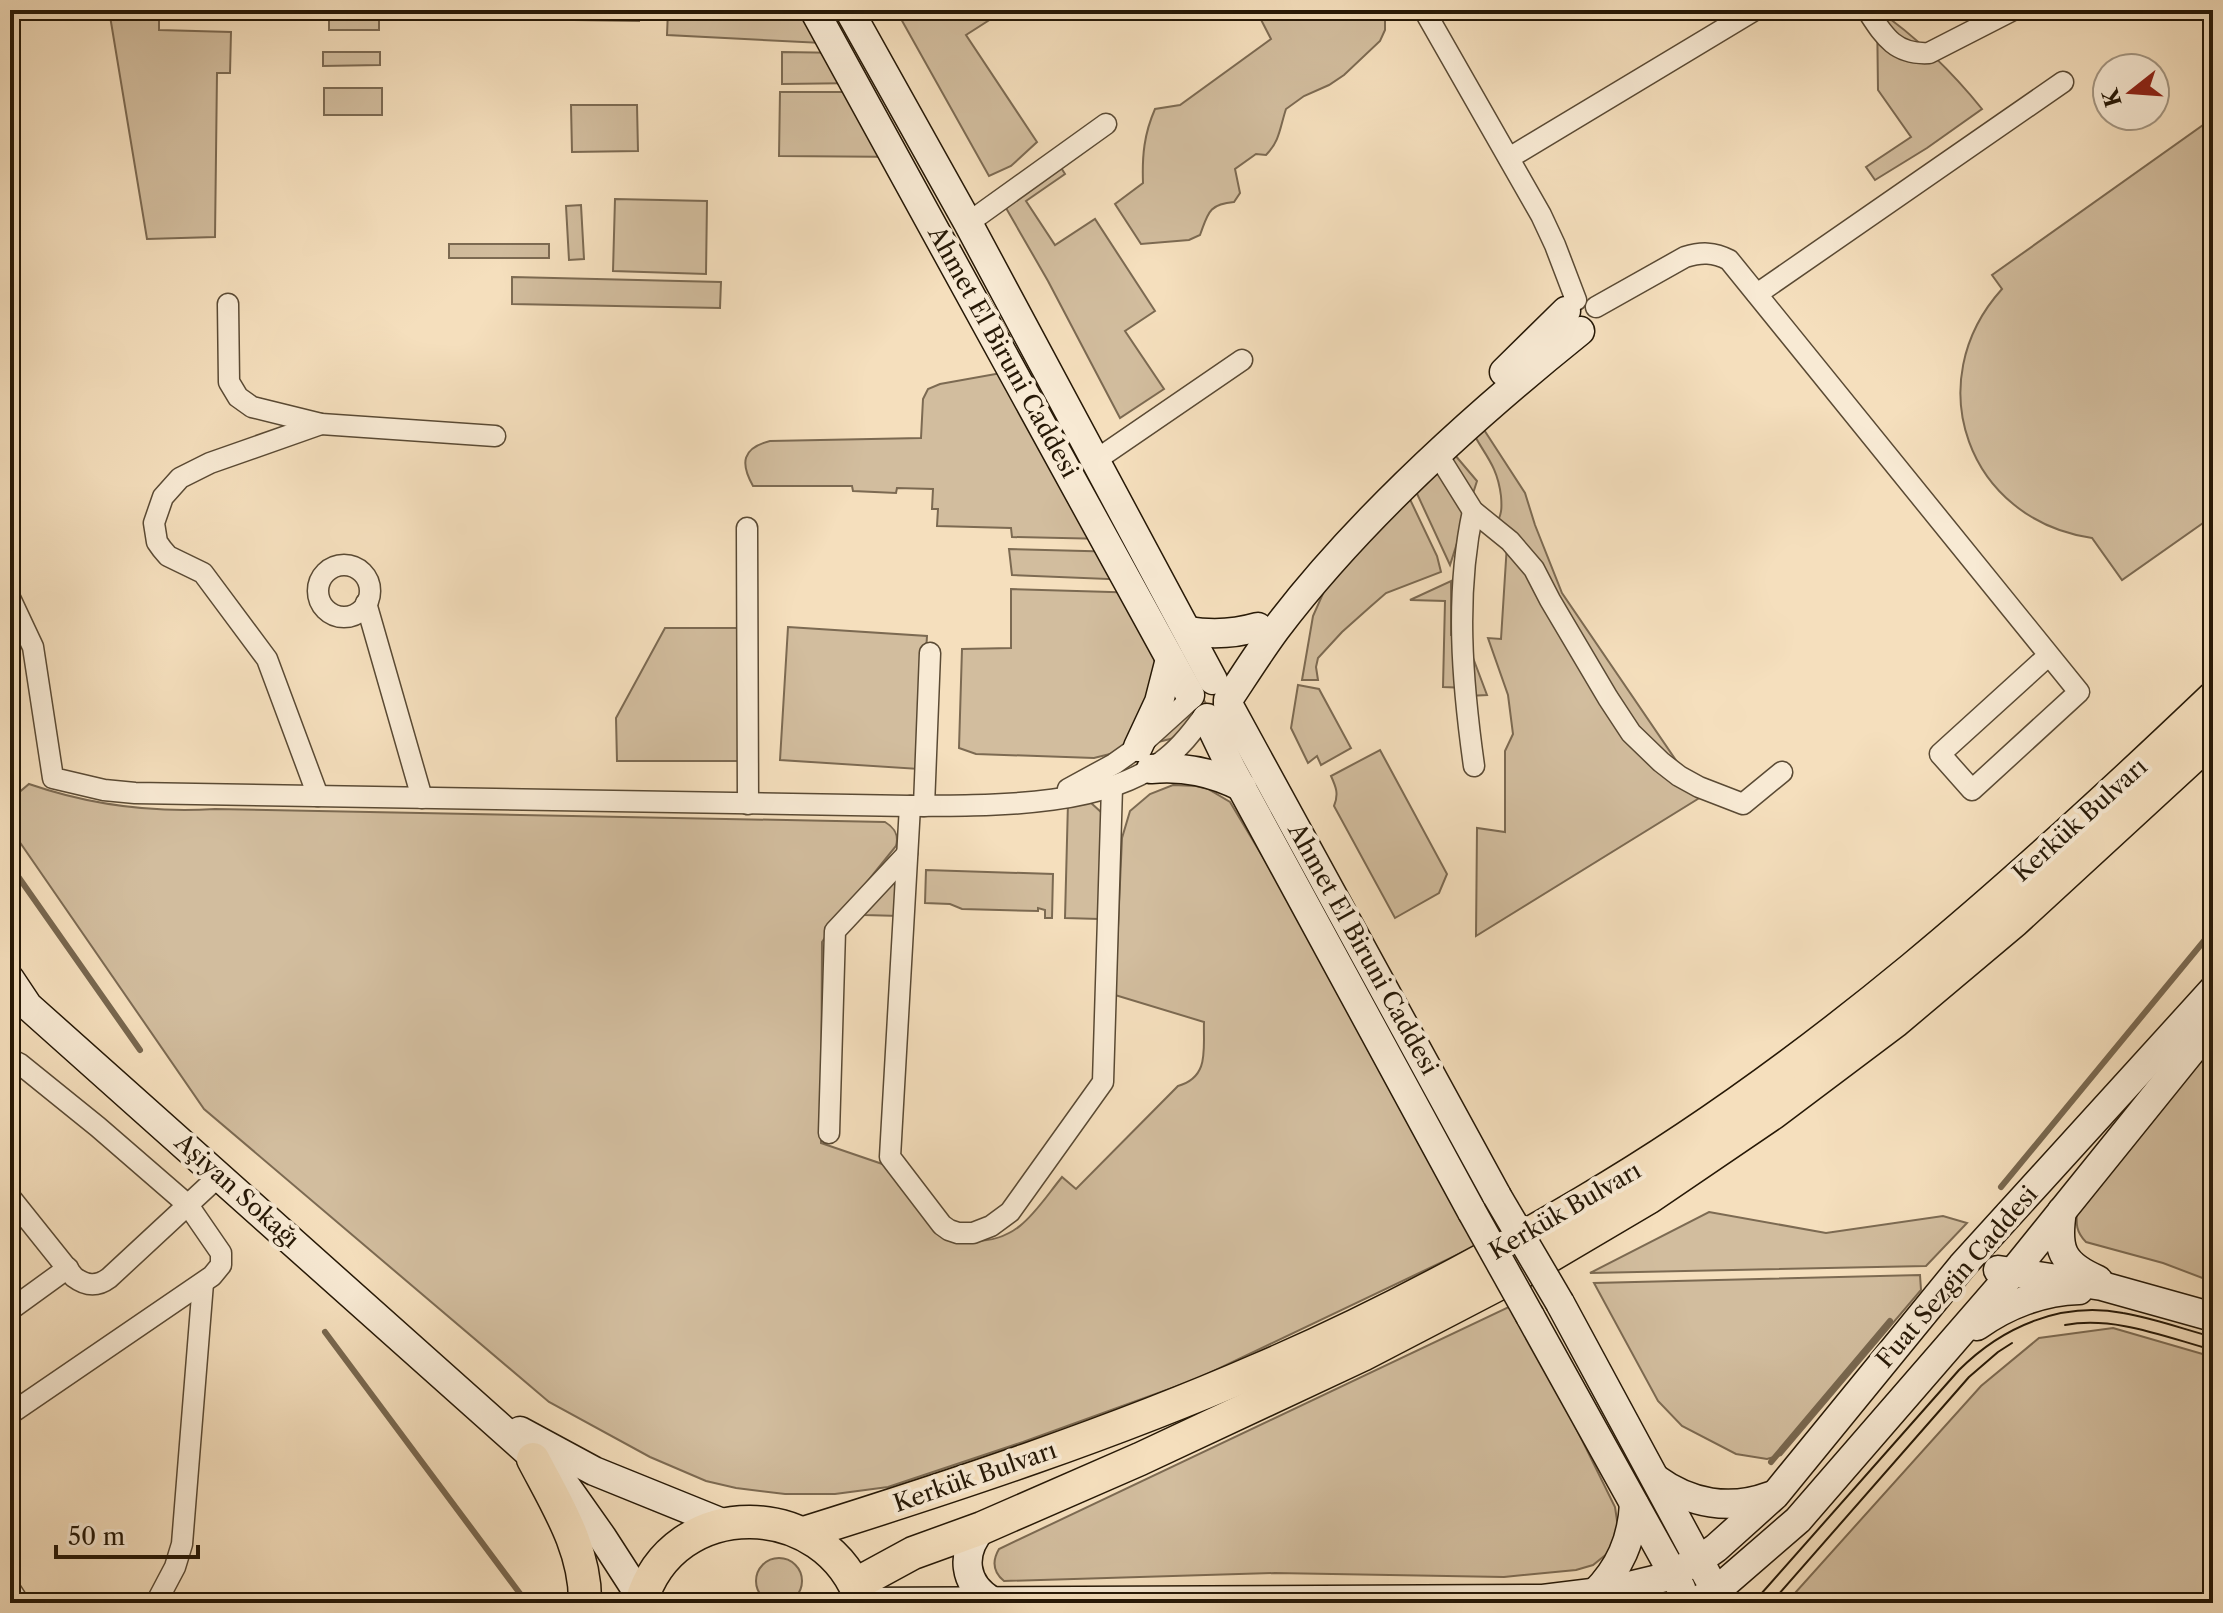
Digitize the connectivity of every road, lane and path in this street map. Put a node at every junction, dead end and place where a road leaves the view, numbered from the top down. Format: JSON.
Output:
{"nodes":[{"id":1,"x":814,"y":10,"type":"edge"},
{"id":2,"x":849,"y":10,"type":"edge"},
{"id":3,"x":1424,"y":10,"type":"edge"},
{"id":4,"x":1755,"y":10,"type":"edge"},
{"id":5,"x":1867,"y":10,"type":"edge"},
{"id":6,"x":2013,"y":10,"type":"edge"},
{"id":7,"x":2063,"y":82,"type":"dead end"},
{"id":8,"x":1106,"y":124,"type":"dead end"},
{"id":9,"x":1509,"y":158,"type":"junction"},
{"id":10,"x":968,"y":223,"type":"junction"},
{"id":11,"x":1757,"y":294,"type":"junction"},
{"id":12,"x":228,"y":304,"type":"dead end"},
{"id":13,"x":1596,"y":307,"type":"junction"},
{"id":14,"x":1574,"y":314,"type":"junction"},
{"id":15,"x":1242,"y":360,"type":"dead end"},
{"id":16,"x":321,"y":424,"type":"junction"},
{"id":17,"x":495,"y":436,"type":"dead end"},
{"id":18,"x":1438,"y":455,"type":"junction"},
{"id":19,"x":1096,"y":460,"type":"junction"},
{"id":20,"x":1473,"y":511,"type":"junction"},
{"id":21,"x":747,"y":528,"type":"dead end"},
{"id":22,"x":10,"y":598,"type":"edge"},
{"id":23,"x":366,"y":603,"type":"dead end"},
{"id":24,"x":1258,"y":627,"type":"junction"},
{"id":25,"x":1188,"y":631,"type":"junction"},
{"id":26,"x":930,"y":653,"type":"dead end"},
{"id":27,"x":2049,"y":655,"type":"junction"},
{"id":28,"x":1170,"y":659,"type":"junction"},
{"id":29,"x":2213,"y":698,"type":"edge"},
{"id":30,"x":1210,"y":699,"type":"junction"},
{"id":31,"x":2213,"y":738,"type":"edge"},
{"id":32,"x":1144,"y":758,"type":"junction"},
{"id":33,"x":1474,"y":766,"type":"dead end"},
{"id":34,"x":1782,"y":772,"type":"dead end"},
{"id":35,"x":1112,"y":787,"type":"junction"},
{"id":36,"x":1242,"y":787,"type":"junction"},
{"id":37,"x":318,"y":796,"type":"junction"},
{"id":38,"x":422,"y":798,"type":"junction"},
{"id":39,"x":1035,"y":803,"type":"junction"},
{"id":40,"x":748,"y":804,"type":"junction"},
{"id":41,"x":917,"y":806,"type":"junction"},
{"id":42,"x":907,"y":854,"type":"junction"},
{"id":43,"x":10,"y":979,"type":"edge"},
{"id":44,"x":2213,"y":990,"type":"edge"},
{"id":45,"x":2213,"y":1024,"type":"edge"},
{"id":46,"x":10,"y":1059,"type":"edge"},
{"id":47,"x":829,"y":1133,"type":"dead end"},
{"id":48,"x":219,"y":1176,"type":"junction"},
{"id":49,"x":10,"y":1197,"type":"edge"},
{"id":50,"x":188,"y":1205,"type":"junction"},
{"id":51,"x":2062,"y":1211,"type":"junction"},
{"id":52,"x":1962,"y":1266,"type":"junction"},
{"id":53,"x":68,"y":1268,"type":"junction"},
{"id":54,"x":2013,"y":1272,"type":"junction"},
{"id":55,"x":203,"y":1283,"type":"junction"},
{"id":56,"x":2135,"y":1295,"type":"junction"},
{"id":57,"x":10,"y":1310,"type":"edge"},
{"id":58,"x":2213,"y":1317,"type":"edge"},
{"id":59,"x":1947,"y":1348,"type":"junction"},
{"id":60,"x":469,"y":1398,"type":"junction"},
{"id":61,"x":10,"y":1414,"type":"edge"},
{"id":62,"x":533,"y":1459,"type":"junction"},
{"id":63,"x":1656,"y":1479,"type":"junction"},
{"id":64,"x":1775,"y":1495,"type":"junction"},
{"id":65,"x":1634,"y":1504,"type":"junction"},
{"id":66,"x":725,"y":1524,"type":"junction"},
{"id":67,"x":982,"y":1528,"type":"junction"},
{"id":68,"x":804,"y":1533,"type":"junction"},
{"id":69,"x":1699,"y":1560,"type":"junction"},
{"id":70,"x":1673,"y":1573,"type":"junction"},
{"id":71,"x":10,"y":1589,"type":"edge"},
{"id":72,"x":1594,"y":1594,"type":"junction"},
{"id":73,"x":860,"y":1596,"type":"edge"},
{"id":74,"x":1705,"y":1600,"type":"edge"},
{"id":75,"x":641,"y":1601,"type":"edge"},
{"id":76,"x":992,"y":1601,"type":"junction"},
{"id":77,"x":19,"y":1603,"type":"edge"},
{"id":78,"x":156,"y":1603,"type":"edge"},
{"id":79,"x":585,"y":1603,"type":"edge"}],
"edges":[{"from":1,"to":28,"type":"street","name":"Ahmet El Biruni Caddesi"},
{"from":2,"to":10,"type":"street","name":"Ahmet El Biruni Caddesi"},
{"from":3,"to":9,"type":"street"},
{"from":4,"to":9,"type":"street"},
{"from":5,"to":6,"type":"street"},
{"from":7,"to":11,"type":"street"},
{"from":8,"to":10,"type":"street"},
{"from":9,"to":14,"type":"street"},
{"from":10,"to":19,"type":"street","name":"Ahmet El Biruni Caddesi"},
{"from":11,"to":13,"type":"street"},
{"from":11,"to":27,"type":"street"},
{"from":12,"to":16,"type":"street"},
{"from":13,"to":14,"type":"street"},
{"from":13,"to":14,"type":"street"},
{"from":14,"to":18,"type":"street"},
{"from":14,"to":24,"type":"street"},
{"from":15,"to":19,"type":"street"},
{"from":16,"to":17,"type":"street"},
{"from":16,"to":37,"type":"street"},
{"from":18,"to":20,"type":"street"},
{"from":18,"to":30,"type":"street"},
{"from":19,"to":25,"type":"street","name":"Ahmet El Biruni Caddesi"},
{"from":20,"to":33,"type":"street"},
{"from":20,"to":34,"type":"street"},
{"from":21,"to":40,"type":"street"},
{"from":22,"to":37,"type":"street"},
{"from":23,"to":38,"type":"street"},
{"from":24,"to":25,"type":"street"},
{"from":24,"to":30,"type":"street"},
{"from":25,"to":30,"type":"street","name":"Ahmet El Biruni Caddesi"},
{"from":26,"to":41,"type":"street"},
{"from":27,"to":27,"type":"street"},
{"from":28,"to":30,"type":"street","name":"Ahmet El Biruni Caddesi"},
{"from":28,"to":32,"type":"street"},
{"from":29,"to":68,"type":"main road","name":"Kerkük Bulvarı"},
{"from":30,"to":32,"type":"street"},
{"from":30,"to":36,"type":"street","name":"Ahmet El Biruni Caddesi"},
{"from":30,"to":63,"type":"street","name":"Ahmet El Biruni Caddesi","bridge":true},
{"from":31,"to":67,"type":"main road","name":"Kerkük Bulvarı"},
{"from":32,"to":35,"type":"street"},
{"from":32,"to":36,"type":"street"},
{"from":32,"to":39,"type":"street"},
{"from":35,"to":39,"type":"street"},
{"from":35,"to":42,"type":"street"},
{"from":36,"to":65,"type":"street","name":"Ahmet El Biruni Caddesi","bridge":true},
{"from":37,"to":38,"type":"street"},
{"from":38,"to":40,"type":"street"},
{"from":39,"to":41,"type":"street"},
{"from":40,"to":41,"type":"street"},
{"from":41,"to":42,"type":"street"},
{"from":42,"to":47,"type":"street"},
{"from":43,"to":48,"type":"street","name":"Aşiyan Sokağı"},
{"from":44,"to":52,"type":"street","name":"Fuat Sezgin Caddesi"},
{"from":45,"to":51,"type":"street","name":"Fuat Sezgin Caddesi"},
{"from":46,"to":50,"type":"street"},
{"from":48,"to":50,"type":"street"},
{"from":48,"to":60,"type":"street","name":"Aşiyan Sokağı"},
{"from":49,"to":53,"type":"street"},
{"from":50,"to":53,"type":"street"},
{"from":50,"to":55,"type":"street"},
{"from":51,"to":54,"type":"street","name":"Fuat Sezgin Caddesi"},
{"from":51,"to":56,"type":"street"},
{"from":52,"to":54,"type":"street"},
{"from":52,"to":64,"type":"street","name":"Fuat Sezgin Caddesi"},
{"from":53,"to":57,"type":"street"},
{"from":54,"to":56,"type":"street"},
{"from":54,"to":59,"type":"street","name":"Fuat Sezgin Caddesi"},
{"from":55,"to":61,"type":"street"},
{"from":55,"to":78,"type":"street"},
{"from":56,"to":58,"type":"street"},
{"from":56,"to":59,"type":"street"},
{"from":59,"to":74,"type":"street","name":"Fuat Sezgin Caddesi"},
{"from":60,"to":62,"type":"street","name":"Aşiyan Sokağı"},
{"from":60,"to":66,"type":"street","name":"Aşiyan Sokağı"},
{"from":62,"to":75,"type":"street","name":"Aşiyan Sokağı"},
{"from":62,"to":79,"type":"main road"},
{"from":63,"to":64,"type":"street"},
{"from":63,"to":69,"type":"street"},
{"from":64,"to":69,"type":"street","name":"Fuat Sezgin Caddesi"},
{"from":65,"to":70,"type":"street"},
{"from":65,"to":72,"type":"street"},
{"from":66,"to":68,"type":"main road"},
{"from":66,"to":75,"type":"main road"},
{"from":67,"to":73,"type":"main road","name":"Kerkük Bulvarı"},
{"from":67,"to":76,"type":"street"},
{"from":68,"to":73,"type":"main road"},
{"from":69,"to":70,"type":"street","name":"Fuat Sezgin Caddesi"},
{"from":69,"to":74,"type":"street"},
{"from":70,"to":72,"type":"street","name":"Fuat Sezgin Caddesi"},
{"from":70,"to":74,"type":"street"},
{"from":71,"to":77,"type":"street"},
{"from":72,"to":76,"type":"street","name":"Fuat Sezgin Caddesi"},
{"from":73,"to":76,"type":"street","name":"Fuat Sezgin Caddesi"}]}
